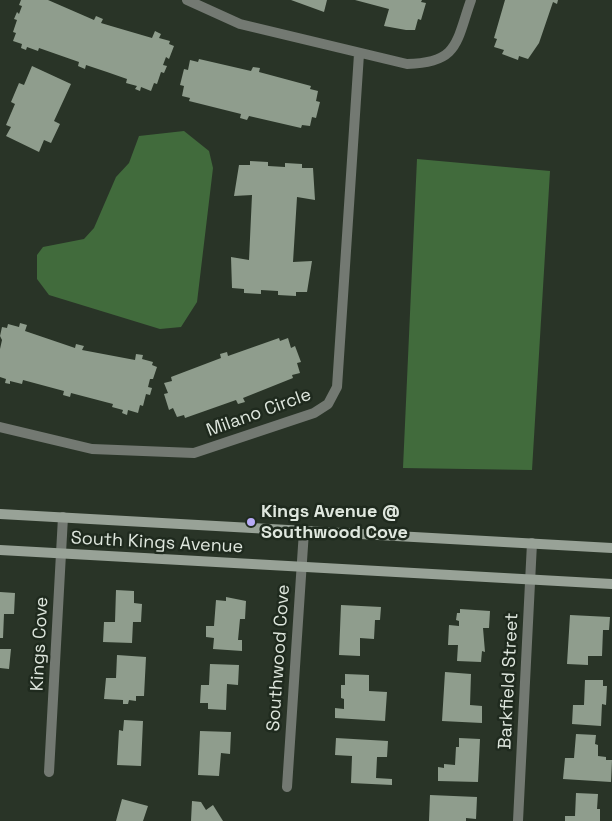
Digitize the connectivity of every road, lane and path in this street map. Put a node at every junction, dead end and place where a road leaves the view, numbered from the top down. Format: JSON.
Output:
{"nodes":[{"id":1,"x":187,"y":0,"type":"edge"},
{"id":2,"x":471,"y":0,"type":"edge"},
{"id":3,"x":359,"y":54,"type":"junction"},
{"id":4,"x":0,"y":427,"type":"edge"},
{"id":5,"x":0,"y":514,"type":"edge"},
{"id":6,"x":63,"y":517,"type":"junction"},
{"id":7,"x":304,"y":531,"type":"junction"},
{"id":8,"x":532,"y":543,"type":"junction"},
{"id":9,"x":612,"y":548,"type":"edge"},
{"id":10,"x":0,"y":550,"type":"edge"},
{"id":11,"x":61,"y":553,"type":"junction"},
{"id":12,"x":302,"y":568,"type":"junction"},
{"id":13,"x":530,"y":580,"type":"junction"},
{"id":14,"x":612,"y":584,"type":"edge"},
{"id":15,"x":49,"y":772,"type":"dead end"},
{"id":16,"x":287,"y":787,"type":"dead end"},
{"id":17,"x":518,"y":821,"type":"edge"}],
"edges":[{"from":1,"to":3,"type":"street"},
{"from":2,"to":3,"type":"street"},
{"from":3,"to":4,"type":"street","name":"Milano Circle"},
{"from":5,"to":6,"type":"main road","name":"South Kings Avenue"},
{"from":6,"to":7,"type":"main road","name":"South Kings Avenue"},
{"from":6,"to":11,"type":"street","name":"Kings Cove"},
{"from":7,"to":8,"type":"main road","name":"South Kings Avenue"},
{"from":7,"to":12,"type":"street","name":"Southwood Cove"},
{"from":8,"to":9,"type":"main road","name":"South Kings Avenue"},
{"from":8,"to":13,"type":"street","name":"Barkfield Street"},
{"from":10,"to":11,"type":"main road","name":"South Kings Avenue"},
{"from":11,"to":12,"type":"main road","name":"South Kings Avenue"},
{"from":11,"to":15,"type":"street","name":"Kings Cove"},
{"from":12,"to":13,"type":"main road","name":"South Kings Avenue"},
{"from":12,"to":16,"type":"street","name":"Southwood Cove"},
{"from":13,"to":14,"type":"main road","name":"South Kings Avenue"},
{"from":13,"to":17,"type":"street","name":"Barkfield Street"}]}
